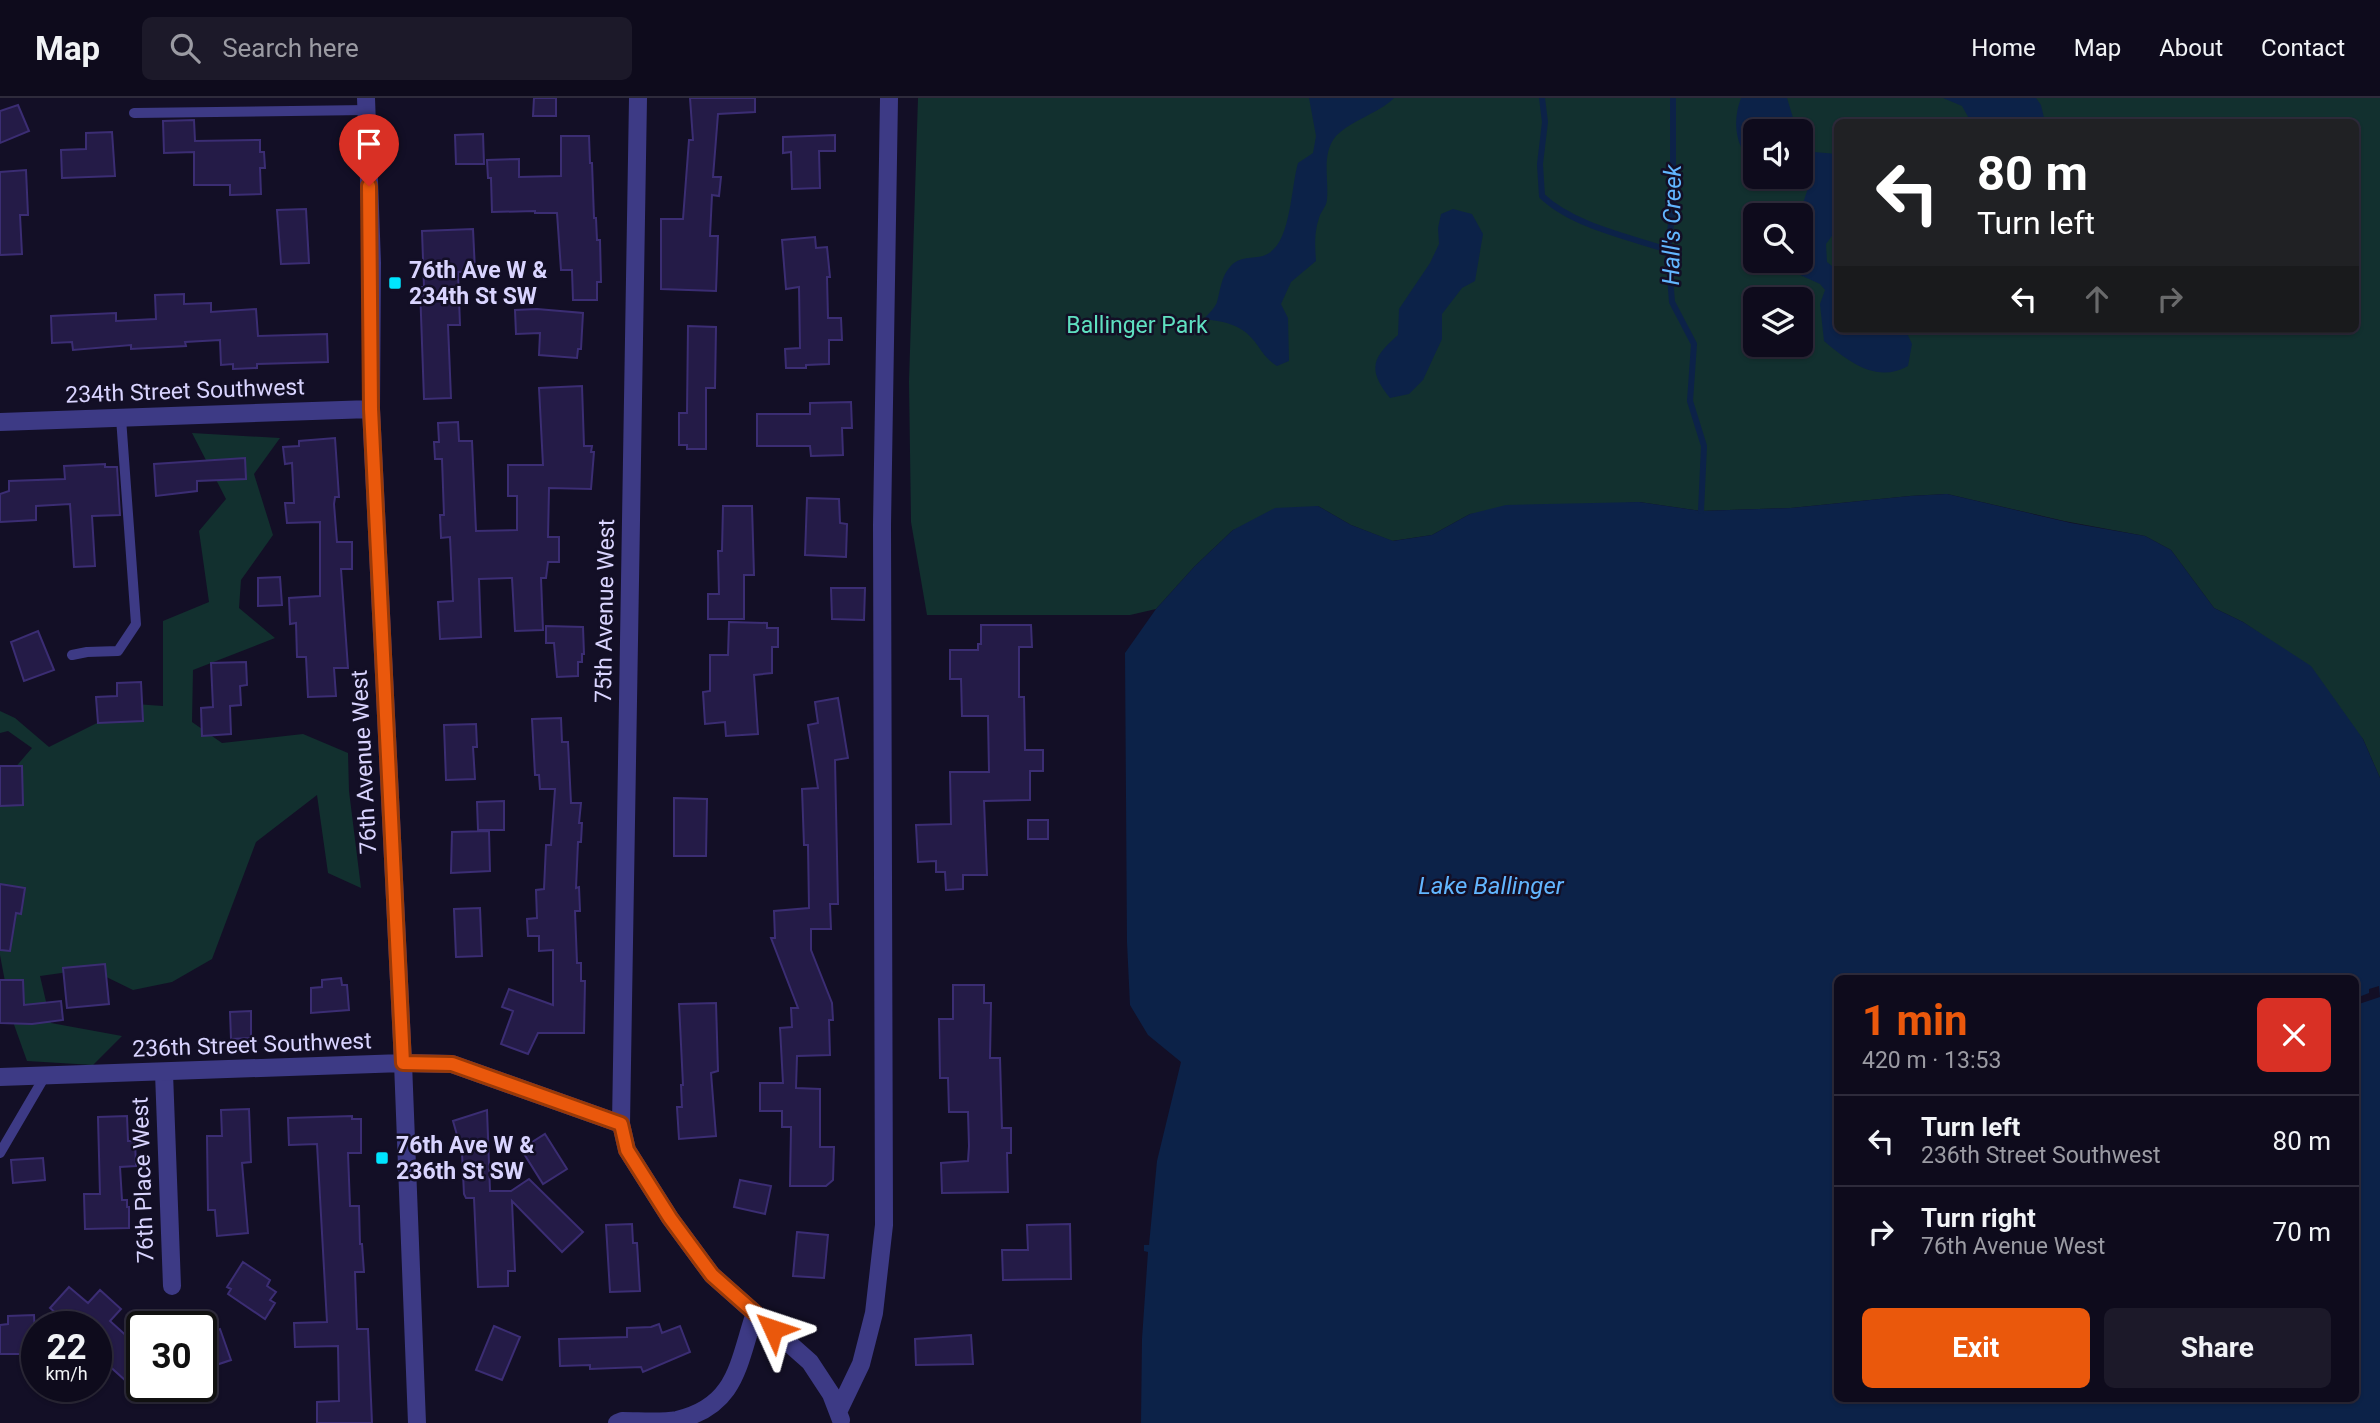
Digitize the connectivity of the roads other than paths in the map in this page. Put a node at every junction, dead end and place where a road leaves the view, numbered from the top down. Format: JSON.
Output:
{"nodes":[{"id":1,"x":639,"y":98,"type":"edge"},
{"id":2,"x":889,"y":98,"type":"edge"},
{"id":3,"x":367,"y":104,"type":"edge"},
{"id":4,"x":134,"y":113,"type":"dead end"},
{"id":5,"x":371,"y":409,"type":"junction"},
{"id":6,"x":121,"y":418,"type":"junction"},
{"id":7,"x":0,"y":422,"type":"edge"},
{"id":8,"x":72,"y":655,"type":"dead end"},
{"id":9,"x":403,"y":1063,"type":"junction"},
{"id":10,"x":164,"y":1073,"type":"junction"},
{"id":11,"x":45,"y":1076,"type":"junction"},
{"id":12,"x":0,"y":1077,"type":"edge"},
{"id":13,"x":621,"y":1124,"type":"junction"},
{"id":14,"x":0,"y":1153,"type":"edge"},
{"id":15,"x":172,"y":1286,"type":"dead end"},
{"id":16,"x":755,"y":1313,"type":"junction"},
{"id":17,"x":840,"y":1417,"type":"edge"},
{"id":18,"x":417,"y":1423,"type":"edge"},
{"id":19,"x":617,"y":1423,"type":"edge"}],
"edges":[{"from":1,"to":13,"type":"street","name":"75th Avenue West"},
{"from":2,"to":17,"type":"street"},
{"from":3,"to":4,"type":"lane"},
{"from":3,"to":5,"type":"street","name":"76th Avenue West"},
{"from":5,"to":6,"type":"street","name":"234th Street Southwest"},
{"from":5,"to":9,"type":"street","name":"76th Avenue West"},
{"from":6,"to":7,"type":"street","name":"234th Street Southwest"},
{"from":6,"to":8,"type":"lane"},
{"from":9,"to":10,"type":"street","name":"236th Street Southwest"},
{"from":9,"to":13,"type":"street","name":"236th Street Southwest"},
{"from":9,"to":18,"type":"street","name":"76th Avenue West"},
{"from":10,"to":11,"type":"street","name":"236th Street Southwest"},
{"from":10,"to":15,"type":"street","name":"76th Place West"},
{"from":11,"to":12,"type":"street","name":"236th Street Southwest"},
{"from":11,"to":14,"type":"lane"},
{"from":13,"to":16,"type":"street"},
{"from":16,"to":17,"type":"street"},
{"from":16,"to":19,"type":"street"}]}
